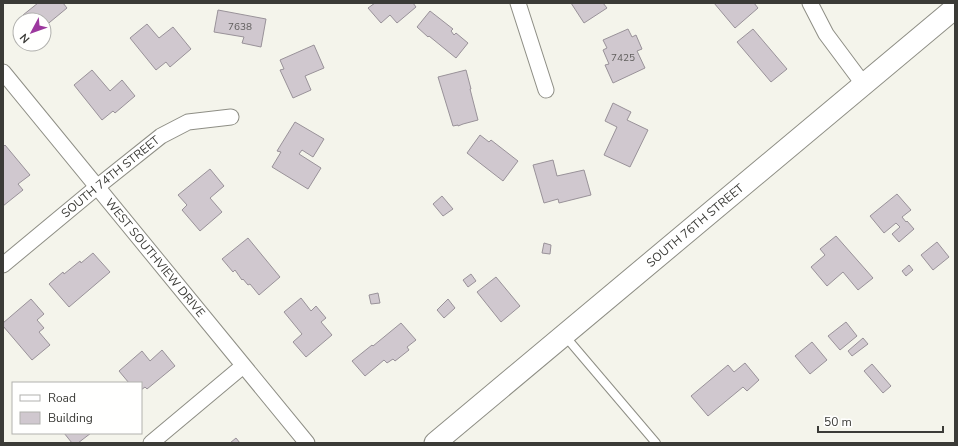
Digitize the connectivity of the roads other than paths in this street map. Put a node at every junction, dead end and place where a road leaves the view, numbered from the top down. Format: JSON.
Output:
{"nodes":[{"id":1,"x":518,"y":3,"type":"edge"},
{"id":2,"x":810,"y":3,"type":"edge"},
{"id":3,"x":955,"y":8,"type":"edge"},
{"id":4,"x":3,"y":72,"type":"edge"},
{"id":5,"x":864,"y":84,"type":"junction"},
{"id":6,"x":546,"y":90,"type":"dead end"},
{"id":7,"x":231,"y":117,"type":"dead end"},
{"id":8,"x":97,"y":187,"type":"junction"},
{"id":9,"x":3,"y":265,"type":"edge"},
{"id":10,"x":564,"y":335,"type":"junction"},
{"id":11,"x":243,"y":366,"type":"junction"},
{"id":12,"x":151,"y":443,"type":"edge"},
{"id":13,"x":307,"y":443,"type":"edge"},
{"id":14,"x":435,"y":443,"type":"edge"},
{"id":15,"x":656,"y":443,"type":"edge"}],
"edges":[{"from":1,"to":6,"type":"street"},
{"from":2,"to":5,"type":"street"},
{"from":3,"to":5,"type":"main road","name":"SOUTH 76TH STREET"},
{"from":4,"to":8,"type":"street","name":"WEST SOUTHVIEW DRIVE"},
{"from":5,"to":10,"type":"main road","name":"SOUTH 76TH STREET"},
{"from":7,"to":8,"type":"street","name":"SOUTH 74TH STREET"},
{"from":8,"to":9,"type":"street","name":"SOUTH 74TH STREET"},
{"from":8,"to":11,"type":"street","name":"WEST SOUTHVIEW DRIVE"},
{"from":10,"to":14,"type":"main road","name":"SOUTH 76TH STREET"},
{"from":10,"to":15,"type":"lane"},
{"from":11,"to":12,"type":"street"},
{"from":11,"to":13,"type":"street","name":"WEST SOUTHVIEW DRIVE"}]}
